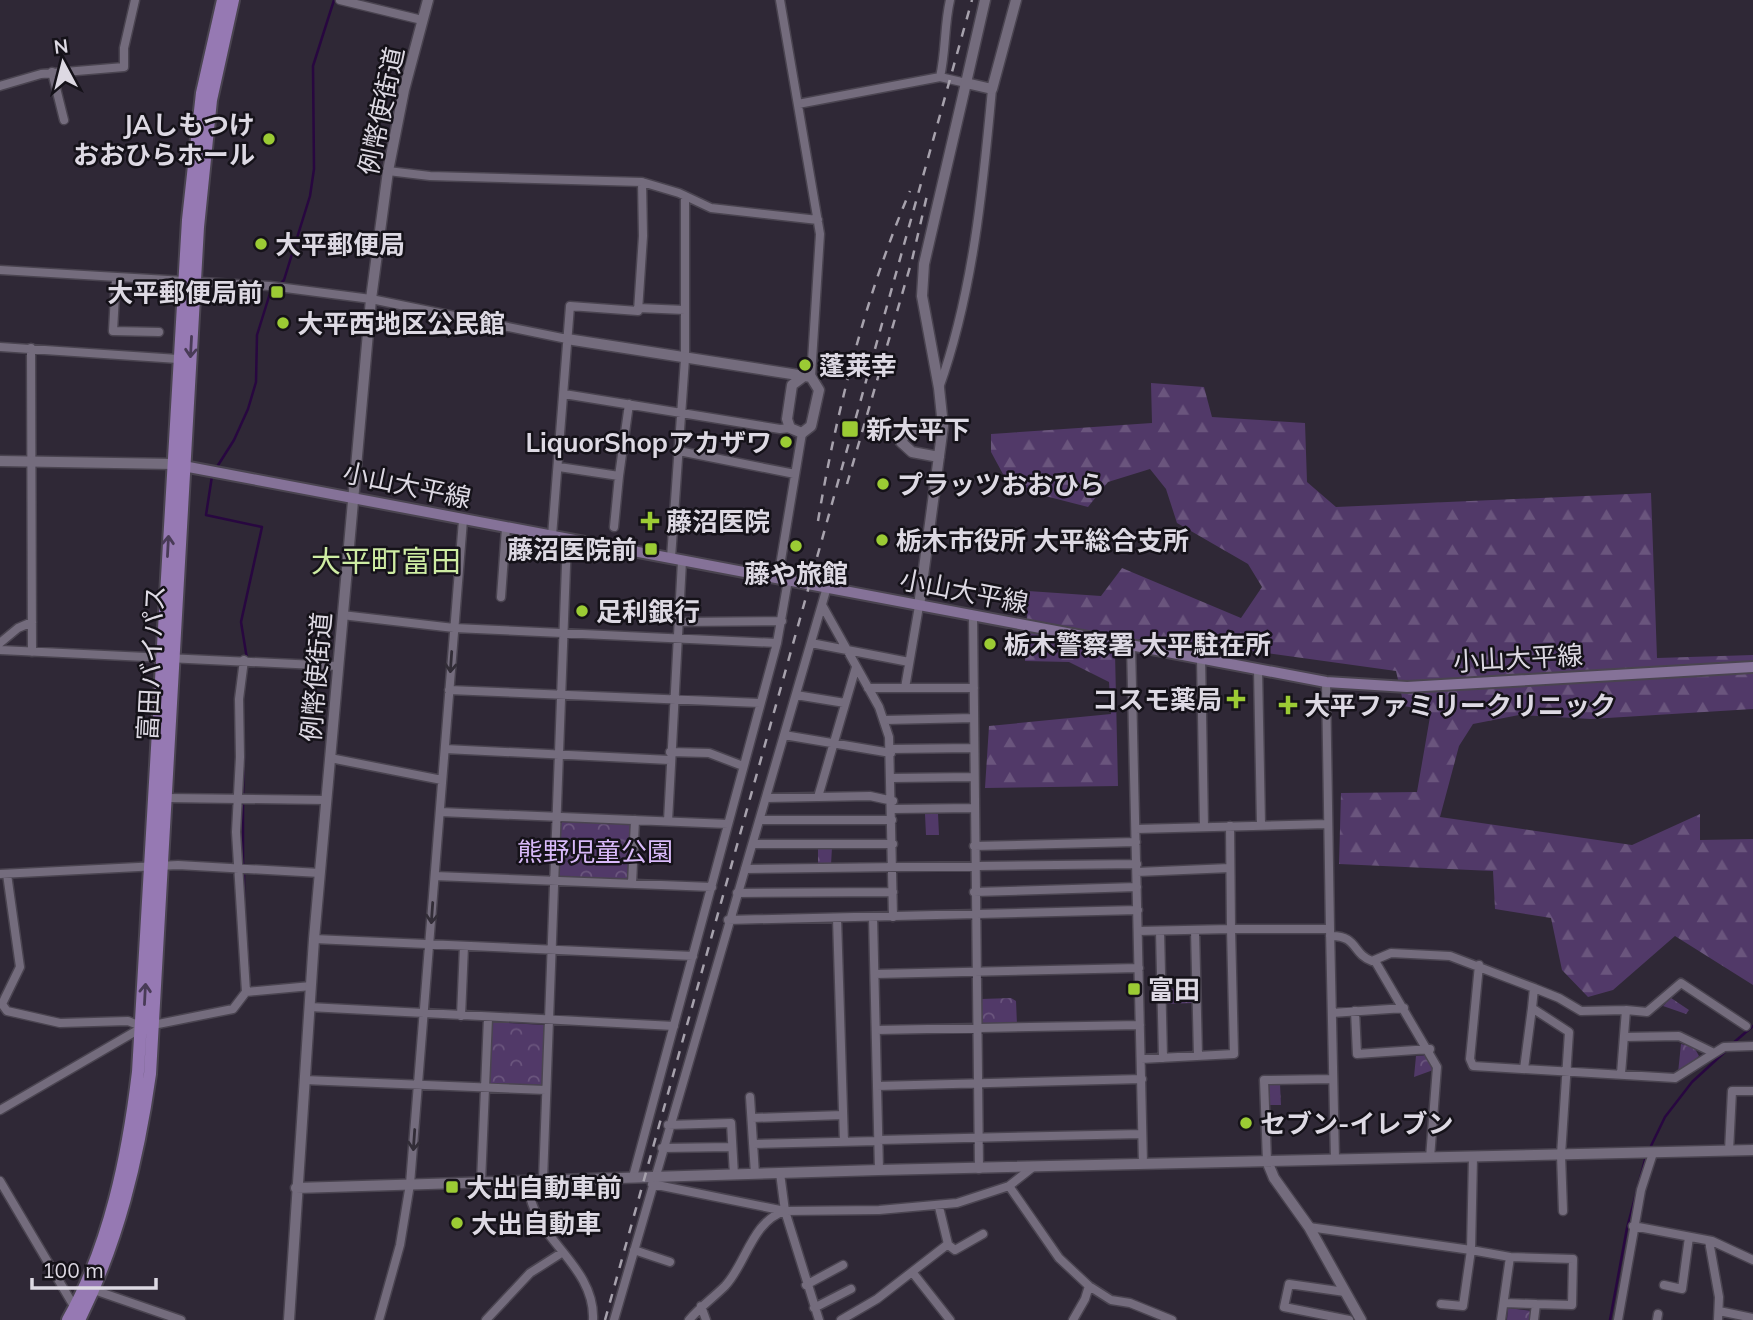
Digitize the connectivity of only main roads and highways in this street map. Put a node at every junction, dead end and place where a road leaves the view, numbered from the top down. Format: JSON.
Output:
{"nodes":[{"id":1,"x":223,"y":0,"type":"edge"},
{"id":2,"x":233,"y":0,"type":"edge"},
{"id":3,"x":189,"y":279,"type":"junction"},
{"id":4,"x":179,"y":465,"type":"junction"},
{"id":5,"x":168,"y":658,"type":"junction"},
{"id":6,"x":1753,"y":667,"type":"edge"},
{"id":7,"x":157,"y":866,"type":"junction"},
{"id":8,"x":149,"y":1026,"type":"junction"},
{"id":9,"x":77,"y":1317,"type":"edge"}],
"edges":[{"from":1,"to":3,"type":"main road","name":"富田バイパス"},
{"from":2,"to":3,"type":"main road","name":"富田バイパス"},
{"from":3,"to":4,"type":"main road","name":"富田バイパス","one_way":true},
{"from":3,"to":4,"type":"main road","name":"富田バイパス"},
{"from":4,"to":5,"type":"main road","name":"富田バイパス"},
{"from":4,"to":6,"type":"main road","name":"小山大平線"},
{"from":5,"to":7,"type":"main road","name":"富田バイパス"},
{"from":5,"to":7,"type":"main road","name":"富田バイパス"},
{"from":7,"to":8,"type":"main road","name":"富田バイパス"},
{"from":8,"to":9,"type":"main road","name":"富田バイパス"},
{"from":8,"to":9,"type":"main road","name":"富田バイパス"}]}
